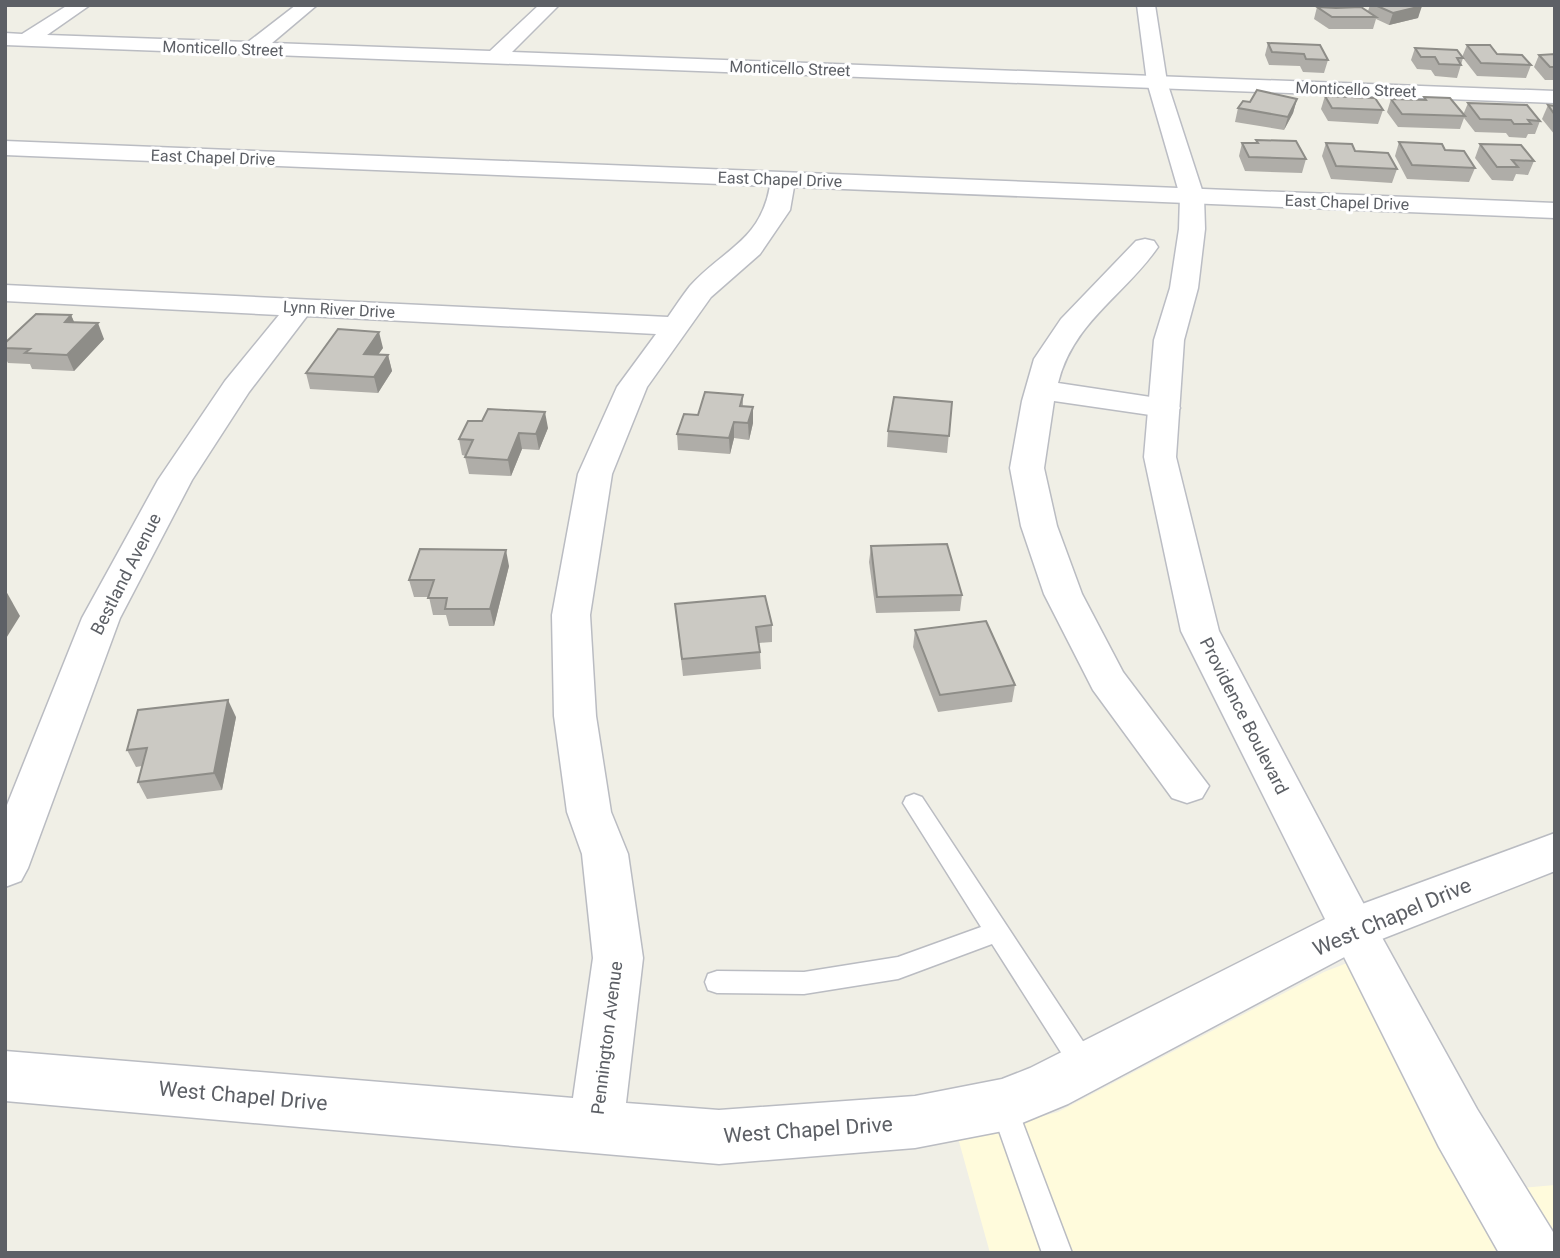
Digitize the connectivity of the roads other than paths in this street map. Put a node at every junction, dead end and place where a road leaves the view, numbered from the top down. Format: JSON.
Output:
{"nodes":[{"id":1,"x":81,"y":5,"type":"edge"},
{"id":2,"x":308,"y":5,"type":"edge"},
{"id":3,"x":550,"y":5,"type":"edge"},
{"id":4,"x":1146,"y":5,"type":"edge"},
{"id":5,"x":15,"y":39,"type":"edge"},
{"id":6,"x":252,"y":49,"type":"junction"},
{"id":7,"x":494,"y":58,"type":"junction"},
{"id":8,"x":1157,"y":82,"type":"junction"},
{"id":9,"x":1555,"y":97,"type":"edge"},
{"id":10,"x":5,"y":148,"type":"edge"},
{"id":11,"x":783,"y":179,"type":"junction"},
{"id":12,"x":1192,"y":196,"type":"junction"},
{"id":13,"x":1555,"y":211,"type":"edge"},
{"id":14,"x":1145,"y":247,"type":"dead end"},
{"id":15,"x":5,"y":293,"type":"edge"},
{"id":16,"x":300,"y":307,"type":"junction"},
{"id":17,"x":673,"y":326,"type":"junction"},
{"id":18,"x":1041,"y":390,"type":"junction"},
{"id":19,"x":1164,"y":408,"type":"junction"},
{"id":20,"x":1187,"y":786,"type":"dead end"},
{"id":21,"x":914,"y":803,"type":"dead end"},
{"id":22,"x":1555,"y":851,"type":"edge"},
{"id":23,"x":5,"y":868,"type":"edge"},
{"id":24,"x":1352,"y":929,"type":"junction"},
{"id":25,"x":998,"y":932,"type":"junction"},
{"id":26,"x":718,"y":982,"type":"dead end"},
{"id":27,"x":1085,"y":1067,"type":"junction"},
{"id":28,"x":5,"y":1076,"type":"edge"},
{"id":29,"x":1003,"y":1105,"type":"junction"},
{"id":30,"x":596,"y":1126,"type":"junction"},
{"id":31,"x":1057,"y":1253,"type":"edge"},
{"id":32,"x":1532,"y":1253,"type":"edge"}],
"edges":[{"from":1,"to":5,"type":"street"},
{"from":2,"to":6,"type":"street"},
{"from":3,"to":7,"type":"street"},
{"from":4,"to":8,"type":"street","name":"Providence Boulevard"},
{"from":5,"to":6,"type":"street","name":"Monticello Street"},
{"from":6,"to":7,"type":"street","name":"Monticello Street"},
{"from":7,"to":8,"type":"street","name":"Monticello Street"},
{"from":8,"to":9,"type":"street","name":"Monticello Street"},
{"from":8,"to":12,"type":"street","name":"Providence Boulevard"},
{"from":10,"to":11,"type":"street","name":"East Chapel Drive"},
{"from":11,"to":12,"type":"street","name":"East Chapel Drive"},
{"from":11,"to":17,"type":"street","name":"Pennington Avenue"},
{"from":12,"to":13,"type":"street","name":"East Chapel Drive"},
{"from":12,"to":19,"type":"street","name":"Providence Boulevard"},
{"from":14,"to":18,"type":"street"},
{"from":15,"to":16,"type":"street","name":"Lynn River Drive"},
{"from":16,"to":17,"type":"street","name":"Lynn River Drive"},
{"from":16,"to":23,"type":"street","name":"Bestland Avenue"},
{"from":17,"to":30,"type":"street","name":"Pennington Avenue"},
{"from":18,"to":19,"type":"street"},
{"from":18,"to":20,"type":"street"},
{"from":19,"to":24,"type":"street","name":"Providence Boulevard"},
{"from":21,"to":25,"type":"lane"},
{"from":22,"to":24,"type":"street","name":"West Chapel Drive"},
{"from":24,"to":27,"type":"street","name":"West Chapel Drive"},
{"from":24,"to":32,"type":"street","name":"Providence Boulevard"},
{"from":25,"to":26,"type":"lane"},
{"from":25,"to":27,"type":"lane"},
{"from":27,"to":29,"type":"street","name":"West Chapel Drive"},
{"from":28,"to":30,"type":"street","name":"West Chapel Drive"},
{"from":29,"to":30,"type":"street","name":"West Chapel Drive"},
{"from":29,"to":31,"type":"lane"}]}
